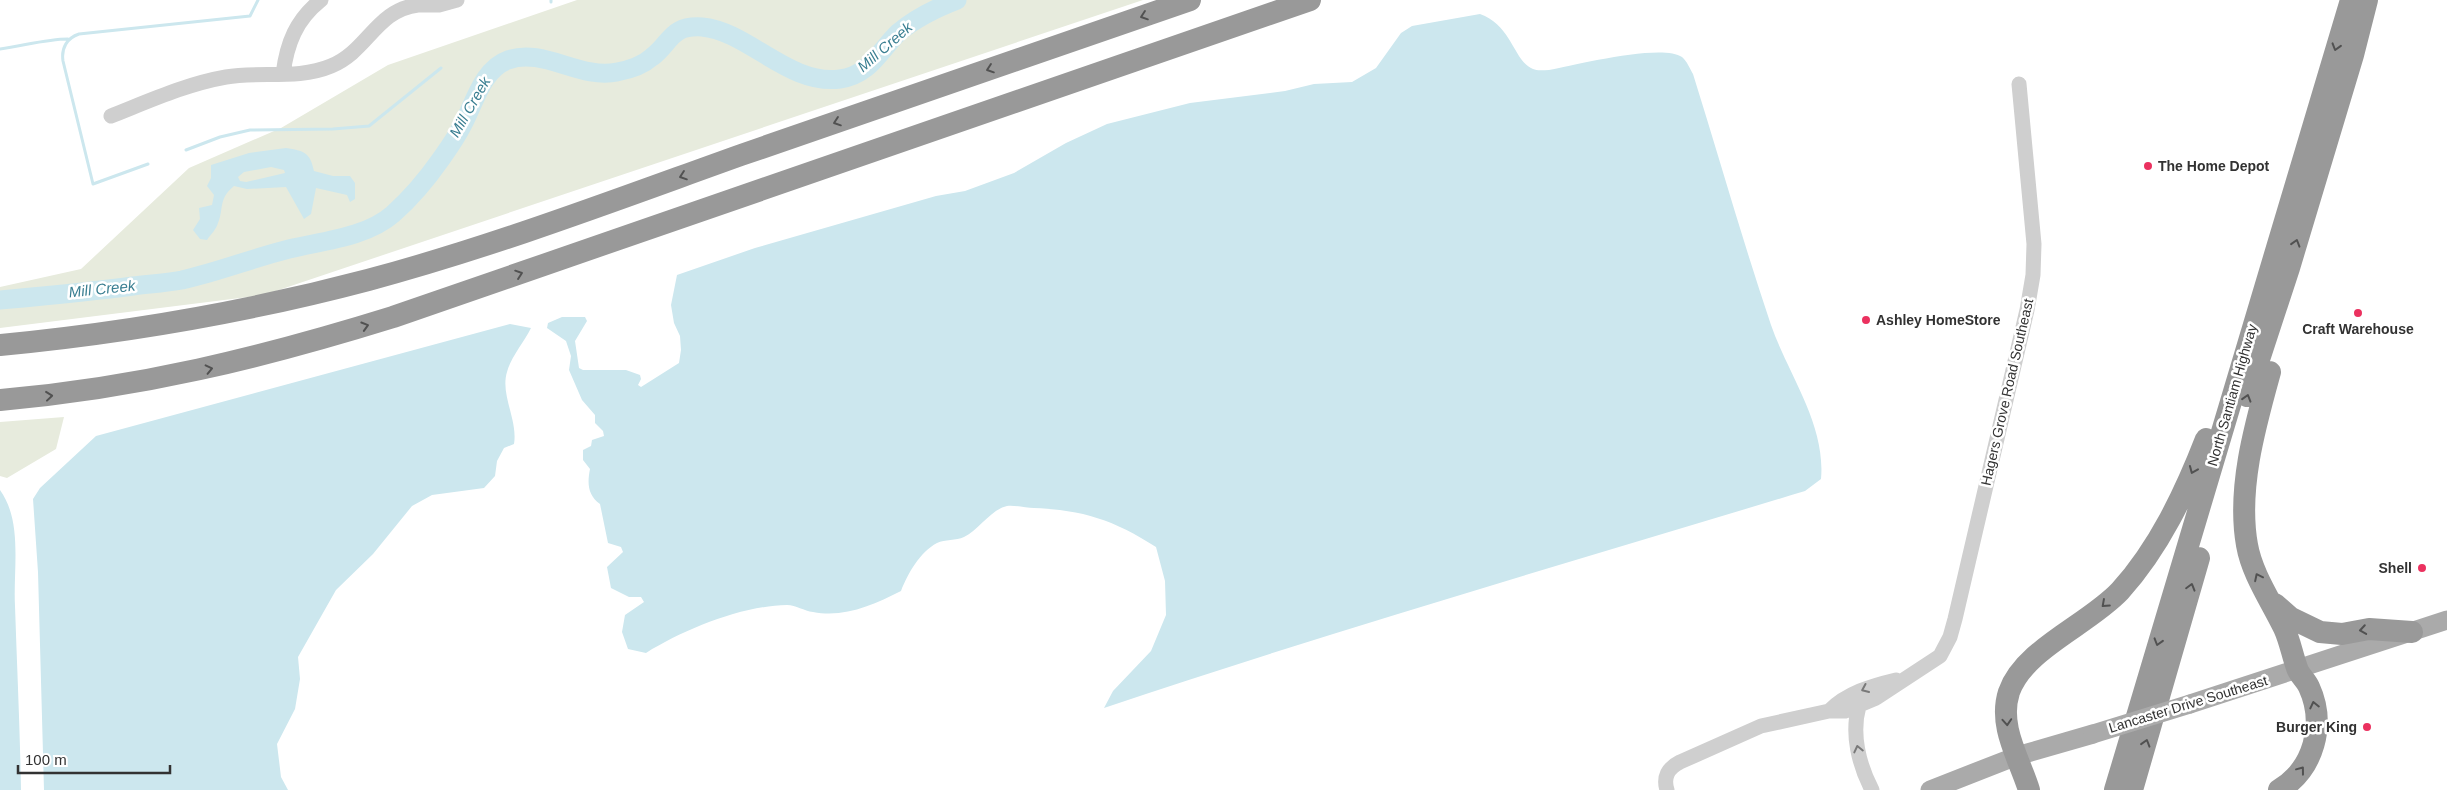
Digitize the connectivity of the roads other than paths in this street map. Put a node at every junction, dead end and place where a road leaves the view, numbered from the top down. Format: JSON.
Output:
{"nodes":[{"id":1,"x":321,"y":0,"type":"edge"},
{"id":2,"x":458,"y":0,"type":"edge"},
{"id":3,"x":1190,"y":0,"type":"edge"},
{"id":4,"x":1310,"y":0,"type":"edge"},
{"id":5,"x":2351,"y":0,"type":"edge"},
{"id":6,"x":2367,"y":0,"type":"edge"},
{"id":7,"x":2379,"y":0,"type":"edge"},
{"id":8,"x":418,"y":2,"type":"edge"},
{"id":9,"x":2353,"y":55,"type":"junction"},
{"id":10,"x":283,"y":74,"type":"junction"},
{"id":11,"x":2019,"y":84,"type":"dead end"},
{"id":12,"x":111,"y":116,"type":"dead end"},
{"id":13,"x":2289,"y":268,"type":"junction"},
{"id":14,"x":2266,"y":277,"type":"junction"},
{"id":15,"x":0,"y":344,"type":"edge"},
{"id":16,"x":0,"y":400,"type":"edge"},
{"id":17,"x":2270,"y":600,"type":"junction"},
{"id":18,"x":2447,"y":620,"type":"edge"},
{"id":19,"x":2412,"y":632,"type":"junction"},
{"id":20,"x":2298,"y":670,"type":"junction"},
{"id":21,"x":1907,"y":677,"type":"junction"},
{"id":22,"x":1858,"y":706,"type":"junction"},
{"id":23,"x":1829,"y":711,"type":"junction"},
{"id":24,"x":2017,"y":756,"type":"junction"},
{"id":25,"x":1667,"y":790,"type":"edge"},
{"id":26,"x":1872,"y":790,"type":"edge"},
{"id":27,"x":1930,"y":790,"type":"edge"},
{"id":28,"x":2030,"y":790,"type":"edge"},
{"id":29,"x":2115,"y":790,"type":"edge"},
{"id":30,"x":2132,"y":790,"type":"edge"},
{"id":31,"x":2279,"y":790,"type":"edge"}],
"edges":[{"from":1,"to":10,"type":"street"},
{"from":2,"to":8,"type":"street"},
{"from":3,"to":15,"type":"highway","one_way":true},
{"from":16,"to":4,"type":"highway","one_way":true},
{"from":5,"to":14,"type":"highway","name":"North Santiam Highway","one_way":true},
{"from":6,"to":9,"type":"highway","name":"North Santiam Highway"},
{"from":7,"to":9,"type":"highway"},
{"from":8,"to":10,"type":"street"},
{"from":13,"to":9,"type":"highway","name":"North Santiam Highway","one_way":true},
{"from":10,"to":12,"type":"street"},
{"from":11,"to":21,"type":"street","name":"Hagers Grove Road Southeast"},
{"from":17,"to":13,"type":"highway","one_way":true},
{"from":30,"to":13,"type":"highway","name":"North Santiam Highway","one_way":true},
{"from":14,"to":24,"type":"highway","one_way":true},
{"from":14,"to":29,"type":"highway","name":"North Santiam Highway","one_way":true},
{"from":19,"to":17,"type":"highway","one_way":true},
{"from":17,"to":20,"type":"highway"},
{"from":18,"to":19,"type":"main road","name":"Lancaster Drive Southeast"},
{"from":19,"to":20,"type":"main road","name":"Lancaster Drive Southeast"},
{"from":20,"to":24,"type":"main road","name":"Lancaster Drive Southeast","bridge":true},
{"from":31,"to":20,"type":"highway","one_way":true},
{"from":21,"to":22,"type":"street","name":"Hagers Grove Road Southeast"},
{"from":21,"to":23,"type":"street","name":"Hagers Grove Road Southeast","one_way":true},
{"from":22,"to":23,"type":"street","name":"Hagers Grove Road Southeast"},
{"from":26,"to":22,"type":"street","one_way":true},
{"from":23,"to":25,"type":"street","name":"Hagers Grove Road Southeast"},
{"from":24,"to":27,"type":"main road","name":"Lancaster Drive Southeast"},
{"from":24,"to":28,"type":"highway"}]}
